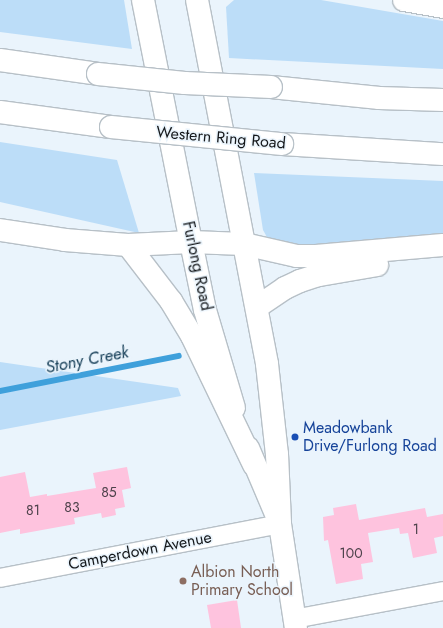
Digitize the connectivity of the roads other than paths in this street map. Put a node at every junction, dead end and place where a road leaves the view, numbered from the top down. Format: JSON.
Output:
{"nodes":[{"id":1,"x":143,"y":0,"type":"edge"},
{"id":2,"x":197,"y":0,"type":"edge"},
{"id":3,"x":404,"y":0,"type":"edge"},
{"id":4,"x":443,"y":7,"type":"edge"},
{"id":5,"x":0,"y":60,"type":"edge"},
{"id":6,"x":443,"y":100,"type":"edge"},
{"id":7,"x":0,"y":112,"type":"edge"},
{"id":8,"x":443,"y":154,"type":"edge"},
{"id":9,"x":0,"y":230,"type":"edge"},
{"id":10,"x":191,"y":242,"type":"junction"},
{"id":11,"x":244,"y":244,"type":"junction"},
{"id":12,"x":128,"y":245,"type":"junction"},
{"id":13,"x":443,"y":245,"type":"edge"},
{"id":14,"x":443,"y":253,"type":"edge"},
{"id":15,"x":257,"y":308,"type":"junction"},
{"id":16,"x":254,"y":465,"type":"junction"},
{"id":17,"x":280,"y":524,"type":"junction"},
{"id":18,"x":0,"y":578,"type":"edge"},
{"id":19,"x":443,"y":591,"type":"edge"},
{"id":20,"x":295,"y":624,"type":"edge"}],
"edges":[{"from":1,"to":10,"type":"main road","name":"Furlong Road"},
{"from":2,"to":11,"type":"main road","name":"Furlong Road"},
{"from":3,"to":4,"type":"main road"},
{"from":5,"to":6,"type":"main road","bridge":true},
{"from":7,"to":8,"type":"main road","name":"Western Ring Road","bridge":true},
{"from":9,"to":12,"type":"main road"},
{"from":10,"to":11,"type":"main road"},
{"from":10,"to":12,"type":"main road"},
{"from":10,"to":16,"type":"main road","name":"Furlong Road"},
{"from":11,"to":13,"type":"main road"},
{"from":11,"to":15,"type":"main road","name":"Furlong Road"},
{"from":12,"to":16,"type":"main road"},
{"from":14,"to":15,"type":"main road"},
{"from":15,"to":17,"type":"main road","name":"Furlong Road"},
{"from":16,"to":17,"type":"main road","name":"Furlong Road"},
{"from":17,"to":18,"type":"street","name":"Camperdown Avenue"},
{"from":17,"to":20,"type":"main road","name":"Furlong Road"},
{"from":19,"to":20,"type":"street"}]}
